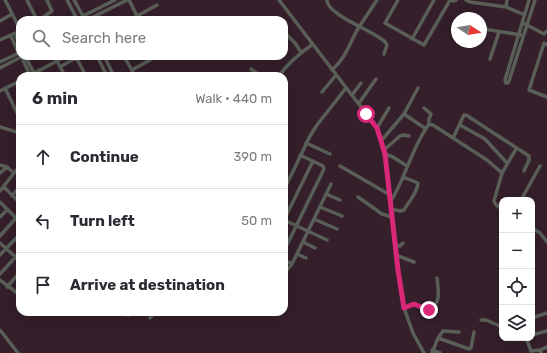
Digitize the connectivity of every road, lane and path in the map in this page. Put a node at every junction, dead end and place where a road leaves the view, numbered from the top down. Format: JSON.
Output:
{"nodes":[{"id":1,"x":5,"y":0,"type":"edge"},
{"id":2,"x":27,"y":0,"type":"edge"},
{"id":3,"x":47,"y":0,"type":"edge"},
{"id":4,"x":67,"y":0,"type":"edge"},
{"id":5,"x":74,"y":0,"type":"edge"},
{"id":6,"x":115,"y":0,"type":"edge"},
{"id":7,"x":128,"y":0,"type":"edge"},
{"id":8,"x":279,"y":0,"type":"edge"},
{"id":9,"x":377,"y":0,"type":"edge"},
{"id":10,"x":398,"y":0,"type":"edge"},
{"id":11,"x":434,"y":0,"type":"edge"},
{"id":12,"x":450,"y":0,"type":"edge"},
{"id":13,"x":456,"y":0,"type":"edge"},
{"id":14,"x":466,"y":0,"type":"edge"},
{"id":15,"x":508,"y":0,"type":"edge"},
{"id":16,"x":530,"y":0,"type":"edge"},
{"id":17,"x":535,"y":0,"type":"edge"},
{"id":18,"x":327,"y":1,"type":"dead end"},
{"id":19,"x":486,"y":2,"type":"edge"},
{"id":20,"x":157,"y":5,"type":"dead end"},
{"id":21,"x":506,"y":7,"type":"junction"},
{"id":22,"x":12,"y":14,"type":"junction"},
{"id":23,"x":525,"y":15,"type":"junction"},
{"id":24,"x":36,"y":16,"type":"edge"},
{"id":25,"x":44,"y":16,"type":"edge"},
{"id":26,"x":75,"y":16,"type":"edge"},
{"id":27,"x":84,"y":16,"type":"edge"},
{"id":28,"x":88,"y":16,"type":"edge"},
{"id":29,"x":90,"y":16,"type":"edge"},
{"id":30,"x":137,"y":16,"type":"joint"},
{"id":31,"x":0,"y":21,"type":"edge"},
{"id":32,"x":16,"y":22,"type":"edge"},
{"id":33,"x":522,"y":22,"type":"junction"},
{"id":34,"x":527,"y":24,"type":"junction"},
{"id":35,"x":359,"y":28,"type":"junction"},
{"id":36,"x":487,"y":30,"type":"edge"},
{"id":37,"x":547,"y":31,"type":"edge"},
{"id":38,"x":499,"y":32,"type":"junction"},
{"id":39,"x":16,"y":33,"type":"edge"},
{"id":40,"x":13,"y":35,"type":"junction"},
{"id":41,"x":519,"y":35,"type":"junction"},
{"id":42,"x":288,"y":36,"type":"edge"},
{"id":43,"x":524,"y":36,"type":"junction"},
{"id":44,"x":0,"y":39,"type":"edge"},
{"id":45,"x":412,"y":39,"type":"junction"},
{"id":46,"x":16,"y":40,"type":"edge"},
{"id":47,"x":16,"y":42,"type":"edge"},
{"id":48,"x":313,"y":44,"type":"junction"},
{"id":49,"x":547,"y":45,"type":"edge"},
{"id":50,"x":301,"y":52,"type":"junction"},
{"id":51,"x":384,"y":54,"type":"dead end"},
{"id":52,"x":16,"y":57,"type":"edge"},
{"id":53,"x":16,"y":58,"type":"edge"},
{"id":54,"x":490,"y":59,"type":"dead end"},
{"id":55,"x":23,"y":60,"type":"edge"},
{"id":56,"x":25,"y":60,"type":"edge"},
{"id":57,"x":69,"y":60,"type":"edge"},
{"id":58,"x":77,"y":60,"type":"edge"},
{"id":59,"x":99,"y":60,"type":"edge"},
{"id":60,"x":106,"y":60,"type":"edge"},
{"id":61,"x":126,"y":60,"type":"edge"},
{"id":62,"x":150,"y":60,"type":"edge"},
{"id":63,"x":57,"y":61,"type":"joint"},
{"id":64,"x":0,"y":62,"type":"edge"},
{"id":65,"x":60,"y":67,"type":"junction"},
{"id":66,"x":0,"y":68,"type":"edge"},
{"id":67,"x":251,"y":69,"type":"dead end"},
{"id":68,"x":39,"y":70,"type":"joint"},
{"id":69,"x":332,"y":70,"type":"junction"},
{"id":70,"x":27,"y":72,"type":"edge"},
{"id":71,"x":33,"y":72,"type":"edge"},
{"id":72,"x":36,"y":72,"type":"edge"},
{"id":73,"x":63,"y":72,"type":"edge"},
{"id":74,"x":84,"y":72,"type":"edge"},
{"id":75,"x":105,"y":72,"type":"edge"},
{"id":76,"x":112,"y":72,"type":"edge"},
{"id":77,"x":132,"y":72,"type":"edge"},
{"id":78,"x":135,"y":72,"type":"edge"},
{"id":79,"x":255,"y":72,"type":"edge"},
{"id":80,"x":282,"y":72,"type":"edge"},
{"id":81,"x":336,"y":75,"type":"junction"},
{"id":82,"x":376,"y":79,"type":"dead end"},
{"id":83,"x":16,"y":83,"type":"edge"},
{"id":84,"x":361,"y":83,"type":"dead end"},
{"id":85,"x":5,"y":88,"type":"junction"},
{"id":86,"x":346,"y":88,"type":"junction"},
{"id":87,"x":418,"y":88,"type":"dead end"},
{"id":88,"x":0,"y":91,"type":"edge"},
{"id":89,"x":322,"y":92,"type":"dead end"},
{"id":90,"x":352,"y":95,"type":"junction"},
{"id":91,"x":547,"y":97,"type":"edge"},
{"id":92,"x":359,"y":103,"type":"junction"},
{"id":93,"x":389,"y":108,"type":"dead end"},
{"id":94,"x":424,"y":108,"type":"dead end"},
{"id":95,"x":16,"y":111,"type":"edge"},
{"id":96,"x":404,"y":114,"type":"junction"},
{"id":97,"x":429,"y":124,"type":"junction"},
{"id":98,"x":460,"y":125,"type":"junction"},
{"id":99,"x":0,"y":126,"type":"edge"},
{"id":100,"x":377,"y":128,"type":"junction"},
{"id":101,"x":426,"y":129,"type":"junction"},
{"id":102,"x":16,"y":132,"type":"edge"},
{"id":103,"x":409,"y":136,"type":"dead end"},
{"id":104,"x":452,"y":138,"type":"junction"},
{"id":105,"x":381,"y":141,"type":"junction"},
{"id":106,"x":306,"y":143,"type":"junction"},
{"id":107,"x":516,"y":149,"type":"junction"},
{"id":108,"x":384,"y":152,"type":"junction"},
{"id":109,"x":330,"y":154,"type":"dead end"},
{"id":110,"x":300,"y":156,"type":"junction"},
{"id":111,"x":312,"y":161,"type":"junction"},
{"id":112,"x":507,"y":163,"type":"junction"},
{"id":113,"x":0,"y":166,"type":"edge"},
{"id":114,"x":340,"y":166,"type":"dead end"},
{"id":115,"x":407,"y":166,"type":"junction"},
{"id":116,"x":540,"y":166,"type":"dead end"},
{"id":117,"x":7,"y":167,"type":"junction"},
{"id":118,"x":16,"y":170,"type":"edge"},
{"id":119,"x":524,"y":171,"type":"dead end"},
{"id":120,"x":0,"y":173,"type":"edge"},
{"id":121,"x":14,"y":173,"type":"junction"},
{"id":122,"x":502,"y":173,"type":"junction"},
{"id":123,"x":403,"y":177,"type":"junction"},
{"id":124,"x":288,"y":182,"type":"edge"},
{"id":125,"x":331,"y":184,"type":"dead end"},
{"id":126,"x":4,"y":187,"type":"junction"},
{"id":127,"x":0,"y":191,"type":"edge"},
{"id":128,"x":16,"y":191,"type":"edge"},
{"id":129,"x":326,"y":194,"type":"junction"},
{"id":130,"x":390,"y":195,"type":"junction"},
{"id":131,"x":12,"y":196,"type":"junction"},
{"id":132,"x":358,"y":197,"type":"dead end"},
{"id":133,"x":523,"y":197,"type":"edge"},
{"id":134,"x":16,"y":200,"type":"edge"},
{"id":135,"x":340,"y":200,"type":"dead end"},
{"id":136,"x":0,"y":202,"type":"edge"},
{"id":137,"x":391,"y":202,"type":"junction"},
{"id":138,"x":320,"y":207,"type":"junction"},
{"id":139,"x":499,"y":207,"type":"edge"},
{"id":140,"x":391,"y":209,"type":"junction"},
{"id":141,"x":7,"y":210,"type":"junction"},
{"id":142,"x":288,"y":212,"type":"edge"},
{"id":143,"x":342,"y":216,"type":"dead end"},
{"id":144,"x":0,"y":217,"type":"edge"},
{"id":145,"x":392,"y":217,"type":"junction"},
{"id":146,"x":16,"y":218,"type":"joint"},
{"id":147,"x":314,"y":219,"type":"junction"},
{"id":148,"x":288,"y":222,"type":"edge"},
{"id":149,"x":296,"y":226,"type":"junction"},
{"id":150,"x":337,"y":229,"type":"dead end"},
{"id":151,"x":535,"y":230,"type":"edge"},
{"id":152,"x":308,"y":232,"type":"junction"},
{"id":153,"x":0,"y":236,"type":"edge"},
{"id":154,"x":16,"y":238,"type":"edge"},
{"id":155,"x":327,"y":240,"type":"dead end"},
{"id":156,"x":0,"y":242,"type":"edge"},
{"id":157,"x":303,"y":242,"type":"junction"},
{"id":158,"x":547,"y":242,"type":"edge"},
{"id":159,"x":288,"y":243,"type":"edge"},
{"id":160,"x":403,"y":243,"type":"dead end"},
{"id":161,"x":395,"y":245,"type":"junction"},
{"id":162,"x":6,"y":248,"type":"junction"},
{"id":163,"x":315,"y":248,"type":"dead end"},
{"id":164,"x":297,"y":254,"type":"junction"},
{"id":165,"x":0,"y":255,"type":"edge"},
{"id":166,"x":396,"y":255,"type":"junction"},
{"id":167,"x":15,"y":257,"type":"joint"},
{"id":168,"x":306,"y":258,"type":"dead end"},
{"id":169,"x":288,"y":262,"type":"edge"},
{"id":170,"x":414,"y":262,"type":"dead end"},
{"id":171,"x":292,"y":264,"type":"junction"},
{"id":172,"x":288,"y":269,"type":"edge"},
{"id":173,"x":0,"y":274,"type":"edge"},
{"id":174,"x":16,"y":277,"type":"edge"},
{"id":175,"x":437,"y":278,"type":"dead end"},
{"id":176,"x":0,"y":280,"type":"edge"},
{"id":177,"x":7,"y":287,"type":"junction"},
{"id":178,"x":16,"y":292,"type":"edge"},
{"id":179,"x":404,"y":308,"type":"junction"},
{"id":180,"x":547,"y":313,"type":"edge"},
{"id":181,"x":535,"y":317,"type":"edge"},
{"id":182,"x":481,"y":320,"type":"dead end"},
{"id":183,"x":499,"y":326,"type":"edge"},
{"id":184,"x":0,"y":330,"type":"edge"},
{"id":185,"x":547,"y":331,"type":"edge"},
{"id":186,"x":459,"y":332,"type":"dead end"},
{"id":187,"x":474,"y":332,"type":"dead end"},
{"id":188,"x":535,"y":334,"type":"edge"},
{"id":189,"x":438,"y":338,"type":"junction"},
{"id":190,"x":527,"y":341,"type":"edge"},
{"id":191,"x":547,"y":347,"type":"edge"},
{"id":192,"x":540,"y":351,"type":"edge"},
{"id":193,"x":432,"y":352,"type":"edge"},
{"id":194,"x":18,"y":353,"type":"edge"},
{"id":195,"x":424,"y":353,"type":"edge"},
{"id":196,"x":440,"y":353,"type":"edge"}],
"edges":[{"from":1,"to":22,"type":"street"},
{"from":2,"to":24,"type":"street"},
{"from":3,"to":25,"type":"street"},
{"from":4,"to":26,"type":"street"},
{"from":5,"to":27,"type":"street"},
{"from":6,"to":28,"type":"street"},
{"from":7,"to":29,"type":"street"},
{"from":7,"to":30,"type":"street"},
{"from":8,"to":48,"type":"street"},
{"from":9,"to":35,"type":"street"},
{"from":10,"to":45,"type":"street"},
{"from":11,"to":45,"type":"street"},
{"from":12,"to":13,"type":"street"},
{"from":12,"to":45,"type":"street"},
{"from":14,"to":19,"type":"street"},
{"from":15,"to":21,"type":"street"},
{"from":16,"to":23,"type":"street"},
{"from":17,"to":34,"type":"street"},
{"from":18,"to":35,"type":"street"},
{"from":19,"to":21,"type":"street"},
{"from":20,"to":30,"type":"street"},
{"from":21,"to":23,"type":"street"},
{"from":22,"to":31,"type":"street"},
{"from":22,"to":32,"type":"street"},
{"from":23,"to":33,"type":"street"},
{"from":33,"to":34,"type":"street"},
{"from":33,"to":41,"type":"street"},
{"from":34,"to":37,"type":"street"},
{"from":34,"to":43,"type":"street"},
{"from":35,"to":51,"type":"street"},
{"from":35,"to":69,"type":"street"},
{"from":36,"to":38,"type":"street"},
{"from":38,"to":41,"type":"street"},
{"from":38,"to":54,"type":"street"},
{"from":39,"to":40,"type":"street"},
{"from":40,"to":44,"type":"street"},
{"from":40,"to":46,"type":"street"},
{"from":40,"to":47,"type":"street"},
{"from":41,"to":43,"type":"street"},
{"from":41,"to":43,"type":"street"},
{"from":42,"to":50,"type":"street"},
{"from":48,"to":50,"type":"street"},
{"from":48,"to":69,"type":"street"},
{"from":49,"to":91,"type":"street"},
{"from":50,"to":80,"type":"street"},
{"from":52,"to":64,"type":"street"},
{"from":53,"to":66,"type":"street"},
{"from":55,"to":70,"type":"street"},
{"from":56,"to":71,"type":"street"},
{"from":57,"to":65,"type":"street"},
{"from":58,"to":74,"type":"street"},
{"from":59,"to":75,"type":"street"},
{"from":60,"to":76,"type":"street"},
{"from":61,"to":77,"type":"street"},
{"from":62,"to":78,"type":"street"},
{"from":63,"to":65,"type":"street"},
{"from":63,"to":68,"type":"street"},
{"from":65,"to":73,"type":"street"},
{"from":67,"to":79,"type":"street"},
{"from":68,"to":72,"type":"street"},
{"from":69,"to":81,"type":"street"},
{"from":81,"to":86,"type":"street"},
{"from":81,"to":89,"type":"street"},
{"from":82,"to":92,"type":"street"},
{"from":83,"to":85,"type":"street"},
{"from":84,"to":90,"type":"street"},
{"from":85,"to":88,"type":"street"},
{"from":85,"to":95,"type":"street"},
{"from":86,"to":90,"type":"street"},
{"from":86,"to":106,"type":"street"},
{"from":87,"to":96,"type":"street"},
{"from":90,"to":92,"type":"street"},
{"from":92,"to":100,"type":"street"},
{"from":93,"to":100,"type":"street"},
{"from":94,"to":97,"type":"street"},
{"from":96,"to":101,"type":"street"},
{"from":96,"to":105,"type":"street"},
{"from":97,"to":101,"type":"street"},
{"from":97,"to":104,"type":"street"},
{"from":98,"to":104,"type":"street"},
{"from":98,"to":107,"type":"street"},
{"from":98,"to":112,"type":"street"},
{"from":99,"to":102,"type":"street"},
{"from":100,"to":105,"type":"street"},
{"from":101,"to":115,"type":"street"},
{"from":103,"to":108,"type":"street"},
{"from":104,"to":122,"type":"street"},
{"from":105,"to":108,"type":"street"},
{"from":106,"to":109,"type":"street"},
{"from":106,"to":110,"type":"street"},
{"from":107,"to":112,"type":"street"},
{"from":107,"to":119,"type":"street"},
{"from":108,"to":115,"type":"street"},
{"from":108,"to":130,"type":"street"},
{"from":110,"to":111,"type":"street"},
{"from":110,"to":124,"type":"street"},
{"from":111,"to":142,"type":"street"},
{"from":111,"to":149,"type":"street"},
{"from":112,"to":122,"type":"street"},
{"from":113,"to":117,"type":"street"},
{"from":114,"to":130,"type":"street"},
{"from":115,"to":123,"type":"street"},
{"from":116,"to":133,"type":"street"},
{"from":117,"to":120,"type":"street"},
{"from":117,"to":121,"type":"street"},
{"from":118,"to":121,"type":"street"},
{"from":121,"to":126,"type":"street"},
{"from":122,"to":139,"type":"street"},
{"from":123,"to":137,"type":"street"},
{"from":123,"to":140,"type":"street"},
{"from":125,"to":129,"type":"street"},
{"from":126,"to":127,"type":"street"},
{"from":126,"to":131,"type":"street"},
{"from":128,"to":131,"type":"street"},
{"from":129,"to":135,"type":"street"},
{"from":129,"to":138,"type":"street"},
{"from":130,"to":137,"type":"street"},
{"from":131,"to":134,"type":"street"},
{"from":132,"to":145,"type":"street"},
{"from":136,"to":141,"type":"street"},
{"from":137,"to":140,"type":"street"},
{"from":138,"to":143,"type":"street"},
{"from":138,"to":147,"type":"street"},
{"from":140,"to":145,"type":"street"},
{"from":141,"to":144,"type":"street"},
{"from":141,"to":146,"type":"street"},
{"from":145,"to":161,"type":"street"},
{"from":146,"to":153,"type":"street"},
{"from":147,"to":150,"type":"street"},
{"from":147,"to":152,"type":"street"},
{"from":148,"to":149,"type":"street"},
{"from":149,"to":152,"type":"street"},
{"from":149,"to":159,"type":"street"},
{"from":151,"to":158,"type":"street"},
{"from":152,"to":155,"type":"street"},
{"from":152,"to":157,"type":"street"},
{"from":154,"to":162,"type":"street"},
{"from":156,"to":162,"type":"street"},
{"from":157,"to":163,"type":"street"},
{"from":157,"to":164,"type":"street"},
{"from":160,"to":161,"type":"street"},
{"from":161,"to":166,"type":"street"},
{"from":162,"to":165,"type":"street"},
{"from":162,"to":167,"type":"street"},
{"from":164,"to":168,"type":"street"},
{"from":164,"to":171,"type":"street"},
{"from":166,"to":170,"type":"street"},
{"from":166,"to":179,"type":"street"},
{"from":167,"to":173,"type":"street"},
{"from":169,"to":171,"type":"street"},
{"from":171,"to":172,"type":"street"},
{"from":174,"to":177,"type":"street"},
{"from":175,"to":179,"type":"street"},
{"from":176,"to":177,"type":"street"},
{"from":177,"to":178,"type":"street"},
{"from":179,"to":195,"type":"street"},
{"from":180,"to":181,"type":"street"},
{"from":182,"to":183,"type":"street"},
{"from":184,"to":194,"type":"street"},
{"from":185,"to":188,"type":"street"},
{"from":186,"to":189,"type":"street"},
{"from":187,"to":189,"type":"street"},
{"from":189,"to":193,"type":"street"},
{"from":190,"to":192,"type":"street"},
{"from":191,"to":192,"type":"street"},
{"from":193,"to":196,"type":"street"}]}
